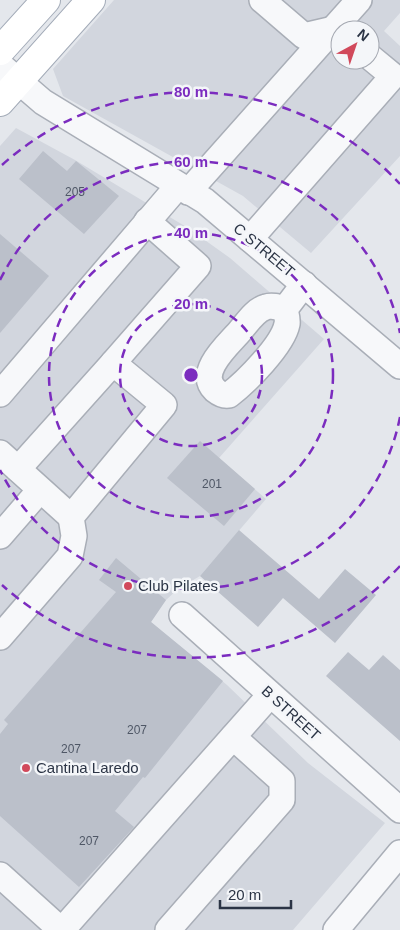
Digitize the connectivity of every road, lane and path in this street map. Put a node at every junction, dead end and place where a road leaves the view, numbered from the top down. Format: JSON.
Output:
{"nodes":[{"id":1,"x":46,"y":0,"type":"edge"},
{"id":2,"x":92,"y":0,"type":"edge"},
{"id":3,"x":262,"y":0,"type":"edge"},
{"id":4,"x":359,"y":0,"type":"edge"},
{"id":5,"x":345,"y":20,"type":"edge"},
{"id":6,"x":330,"y":32,"type":"edge"},
{"id":7,"x":330,"y":38,"type":"edge"},
{"id":8,"x":0,"y":51,"type":"edge"},
{"id":9,"x":380,"y":65,"type":"edge"},
{"id":10,"x":9,"y":73,"type":"edge"},
{"id":11,"x":0,"y":102,"type":"edge"},
{"id":12,"x":183,"y":189,"type":"junction"},
{"id":13,"x":148,"y":221,"type":"junction"},
{"id":14,"x":250,"y":239,"type":"junction"},
{"id":15,"x":304,"y":284,"type":"junction"},
{"id":16,"x":285,"y":309,"type":"dead end"},
{"id":17,"x":113,"y":362,"type":"junction"},
{"id":18,"x":400,"y":366,"type":"edge"},
{"id":19,"x":0,"y":394,"type":"edge"},
{"id":20,"x":9,"y":461,"type":"edge"},
{"id":21,"x":40,"y":490,"type":"junction"},
{"id":22,"x":71,"y":517,"type":"junction"},
{"id":23,"x":0,"y":536,"type":"edge"},
{"id":24,"x":182,"y":615,"type":"dead end"},
{"id":25,"x":0,"y":637,"type":"edge"},
{"id":26,"x":270,"y":695,"type":"junction"},
{"id":27,"x":233,"y":737,"type":"junction"},
{"id":28,"x":400,"y":810,"type":"edge"},
{"id":29,"x":400,"y":854,"type":"edge"},
{"id":30,"x":0,"y":875,"type":"edge"},
{"id":31,"x":62,"y":930,"type":"edge"},
{"id":32,"x":168,"y":930,"type":"edge"},
{"id":33,"x":336,"y":930,"type":"edge"}],
"edges":[{"from":1,"to":8,"type":"main road"},
{"from":2,"to":10,"type":"main road"},
{"from":3,"to":6,"type":"street"},
{"from":4,"to":5,"type":"street"},
{"from":7,"to":12,"type":"street"},
{"from":9,"to":14,"type":"street"},
{"from":10,"to":11,"type":"main road"},
{"from":10,"to":12,"type":"street","name":"C STREET"},
{"from":12,"to":13,"type":"street"},
{"from":12,"to":14,"type":"street","name":"C STREET"},
{"from":13,"to":17,"type":"street"},
{"from":13,"to":19,"type":"street"},
{"from":14,"to":15,"type":"street","name":"C STREET"},
{"from":15,"to":16,"type":"street"},
{"from":15,"to":18,"type":"street","name":"C STREET"},
{"from":17,"to":20,"type":"street"},
{"from":17,"to":22,"type":"street"},
{"from":20,"to":21,"type":"street"},
{"from":21,"to":22,"type":"street"},
{"from":21,"to":23,"type":"street"},
{"from":22,"to":25,"type":"street"},
{"from":24,"to":26,"type":"street","name":"B STREET"},
{"from":26,"to":27,"type":"street"},
{"from":26,"to":28,"type":"street","name":"B STREET"},
{"from":27,"to":31,"type":"street"},
{"from":27,"to":32,"type":"street"},
{"from":29,"to":33,"type":"street"},
{"from":30,"to":31,"type":"street"}]}
